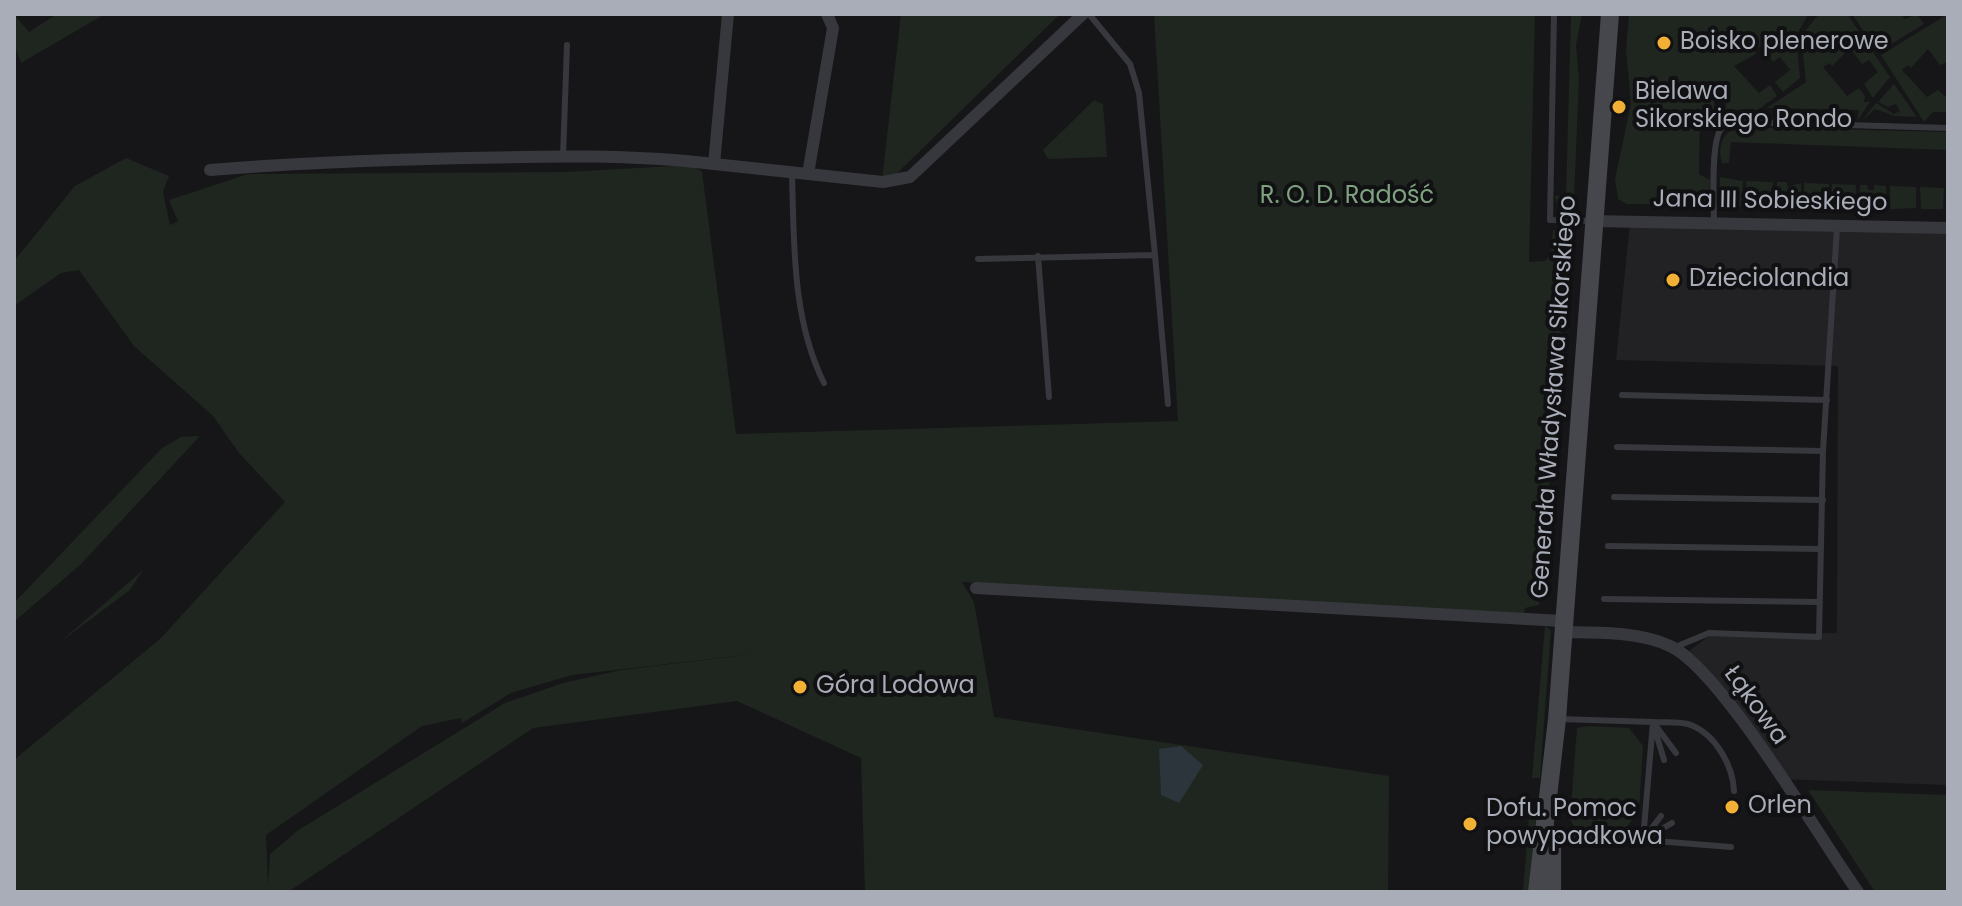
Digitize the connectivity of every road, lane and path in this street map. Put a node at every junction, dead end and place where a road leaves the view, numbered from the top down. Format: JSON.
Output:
{"nodes":[{"id":1,"x":728,"y":14,"type":"edge"},
{"id":2,"x":827,"y":14,"type":"edge"},
{"id":3,"x":1086,"y":14,"type":"edge"},
{"id":4,"x":1554,"y":14,"type":"edge"},
{"id":5,"x":1610,"y":14,"type":"edge"},
{"id":6,"x":567,"y":45,"type":"dead end"},
{"id":7,"x":1948,"y":128,"type":"edge"},
{"id":8,"x":563,"y":156,"type":"junction"},
{"id":9,"x":714,"y":164,"type":"junction"},
{"id":10,"x":210,"y":170,"type":"dead end"},
{"id":11,"x":792,"y":173,"type":"junction"},
{"id":12,"x":808,"y":174,"type":"junction"},
{"id":13,"x":1592,"y":221,"type":"junction"},
{"id":14,"x":1714,"y":223,"type":"junction"},
{"id":15,"x":1837,"y":227,"type":"junction"},
{"id":16,"x":1948,"y":228,"type":"edge"},
{"id":17,"x":1155,"y":255,"type":"junction"},
{"id":18,"x":1038,"y":256,"type":"junction"},
{"id":19,"x":978,"y":259,"type":"dead end"},
{"id":20,"x":824,"y":383,"type":"dead end"},
{"id":21,"x":1622,"y":395,"type":"dead end"},
{"id":22,"x":1049,"y":397,"type":"dead end"},
{"id":23,"x":1827,"y":400,"type":"junction"},
{"id":24,"x":1168,"y":404,"type":"dead end"},
{"id":25,"x":1617,"y":447,"type":"dead end"},
{"id":26,"x":1823,"y":451,"type":"junction"},
{"id":27,"x":1614,"y":497,"type":"dead end"},
{"id":28,"x":1823,"y":500,"type":"junction"},
{"id":29,"x":1608,"y":546,"type":"dead end"},
{"id":30,"x":1821,"y":549,"type":"junction"},
{"id":31,"x":976,"y":588,"type":"dead end"},
{"id":32,"x":1604,"y":599,"type":"dead end"},
{"id":33,"x":1820,"y":602,"type":"junction"},
{"id":34,"x":1562,"y":627,"type":"junction"},
{"id":35,"x":1673,"y":648,"type":"junction"},
{"id":36,"x":1557,"y":719,"type":"junction"},
{"id":37,"x":1653,"y":722,"type":"junction"},
{"id":38,"x":1676,"y":753,"type":"dead end"},
{"id":39,"x":1664,"y":760,"type":"dead end"},
{"id":40,"x":1734,"y":791,"type":"dead end"},
{"id":41,"x":1661,"y":816,"type":"dead end"},
{"id":42,"x":1672,"y":823,"type":"dead end"},
{"id":43,"x":1548,"y":828,"type":"junction"},
{"id":44,"x":1643,"y":840,"type":"junction"},
{"id":45,"x":1731,"y":847,"type":"dead end"},
{"id":46,"x":1542,"y":891,"type":"edge"},
{"id":47,"x":1858,"y":892,"type":"edge"}],
"edges":[{"from":1,"to":9,"type":"street"},
{"from":2,"to":12,"type":"street"},
{"from":3,"to":12,"type":"street"},
{"from":3,"to":17,"type":"lane"},
{"from":4,"to":13,"type":"lane"},
{"from":5,"to":13,"type":"main road","name":"Generała Władysława Sikorskiego"},
{"from":6,"to":8,"type":"lane"},
{"from":7,"to":14,"type":"lane"},
{"from":8,"to":9,"type":"street"},
{"from":8,"to":10,"type":"street"},
{"from":9,"to":11,"type":"street"},
{"from":11,"to":12,"type":"street"},
{"from":11,"to":20,"type":"lane"},
{"from":13,"to":14,"type":"street","name":"Jana III Sobieskiego"},
{"from":13,"to":34,"type":"main road","name":"Generała Władysława Sikorskiego"},
{"from":14,"to":15,"type":"street","name":"Jana III Sobieskiego"},
{"from":15,"to":16,"type":"street","name":"Jana III Sobieskiego"},
{"from":15,"to":23,"type":"lane"},
{"from":17,"to":18,"type":"lane"},
{"from":17,"to":24,"type":"lane"},
{"from":18,"to":19,"type":"lane"},
{"from":18,"to":22,"type":"lane"},
{"from":21,"to":23,"type":"lane"},
{"from":23,"to":26,"type":"lane"},
{"from":25,"to":26,"type":"lane"},
{"from":26,"to":28,"type":"lane"},
{"from":27,"to":28,"type":"lane"},
{"from":28,"to":30,"type":"lane"},
{"from":29,"to":30,"type":"lane"},
{"from":30,"to":33,"type":"lane"},
{"from":31,"to":34,"type":"street","name":"Łąkowa"},
{"from":32,"to":33,"type":"lane"},
{"from":33,"to":35,"type":"lane"},
{"from":34,"to":35,"type":"street","name":"Łąkowa"},
{"from":34,"to":36,"type":"main road","name":"Generała Władysława Sikorskiego"},
{"from":35,"to":47,"type":"street","name":"Łąkowa"},
{"from":36,"to":37,"type":"lane"},
{"from":36,"to":43,"type":"main road","name":"Generała Władysława Sikorskiego"},
{"from":37,"to":38,"type":"lane"},
{"from":37,"to":39,"type":"lane"},
{"from":37,"to":40,"type":"lane"},
{"from":37,"to":44,"type":"lane"},
{"from":41,"to":44,"type":"lane"},
{"from":42,"to":44,"type":"lane"},
{"from":43,"to":44,"type":"lane"},
{"from":43,"to":46,"type":"main road","name":"Generała Władysława Sikorskiego"},
{"from":44,"to":45,"type":"lane"}]}
